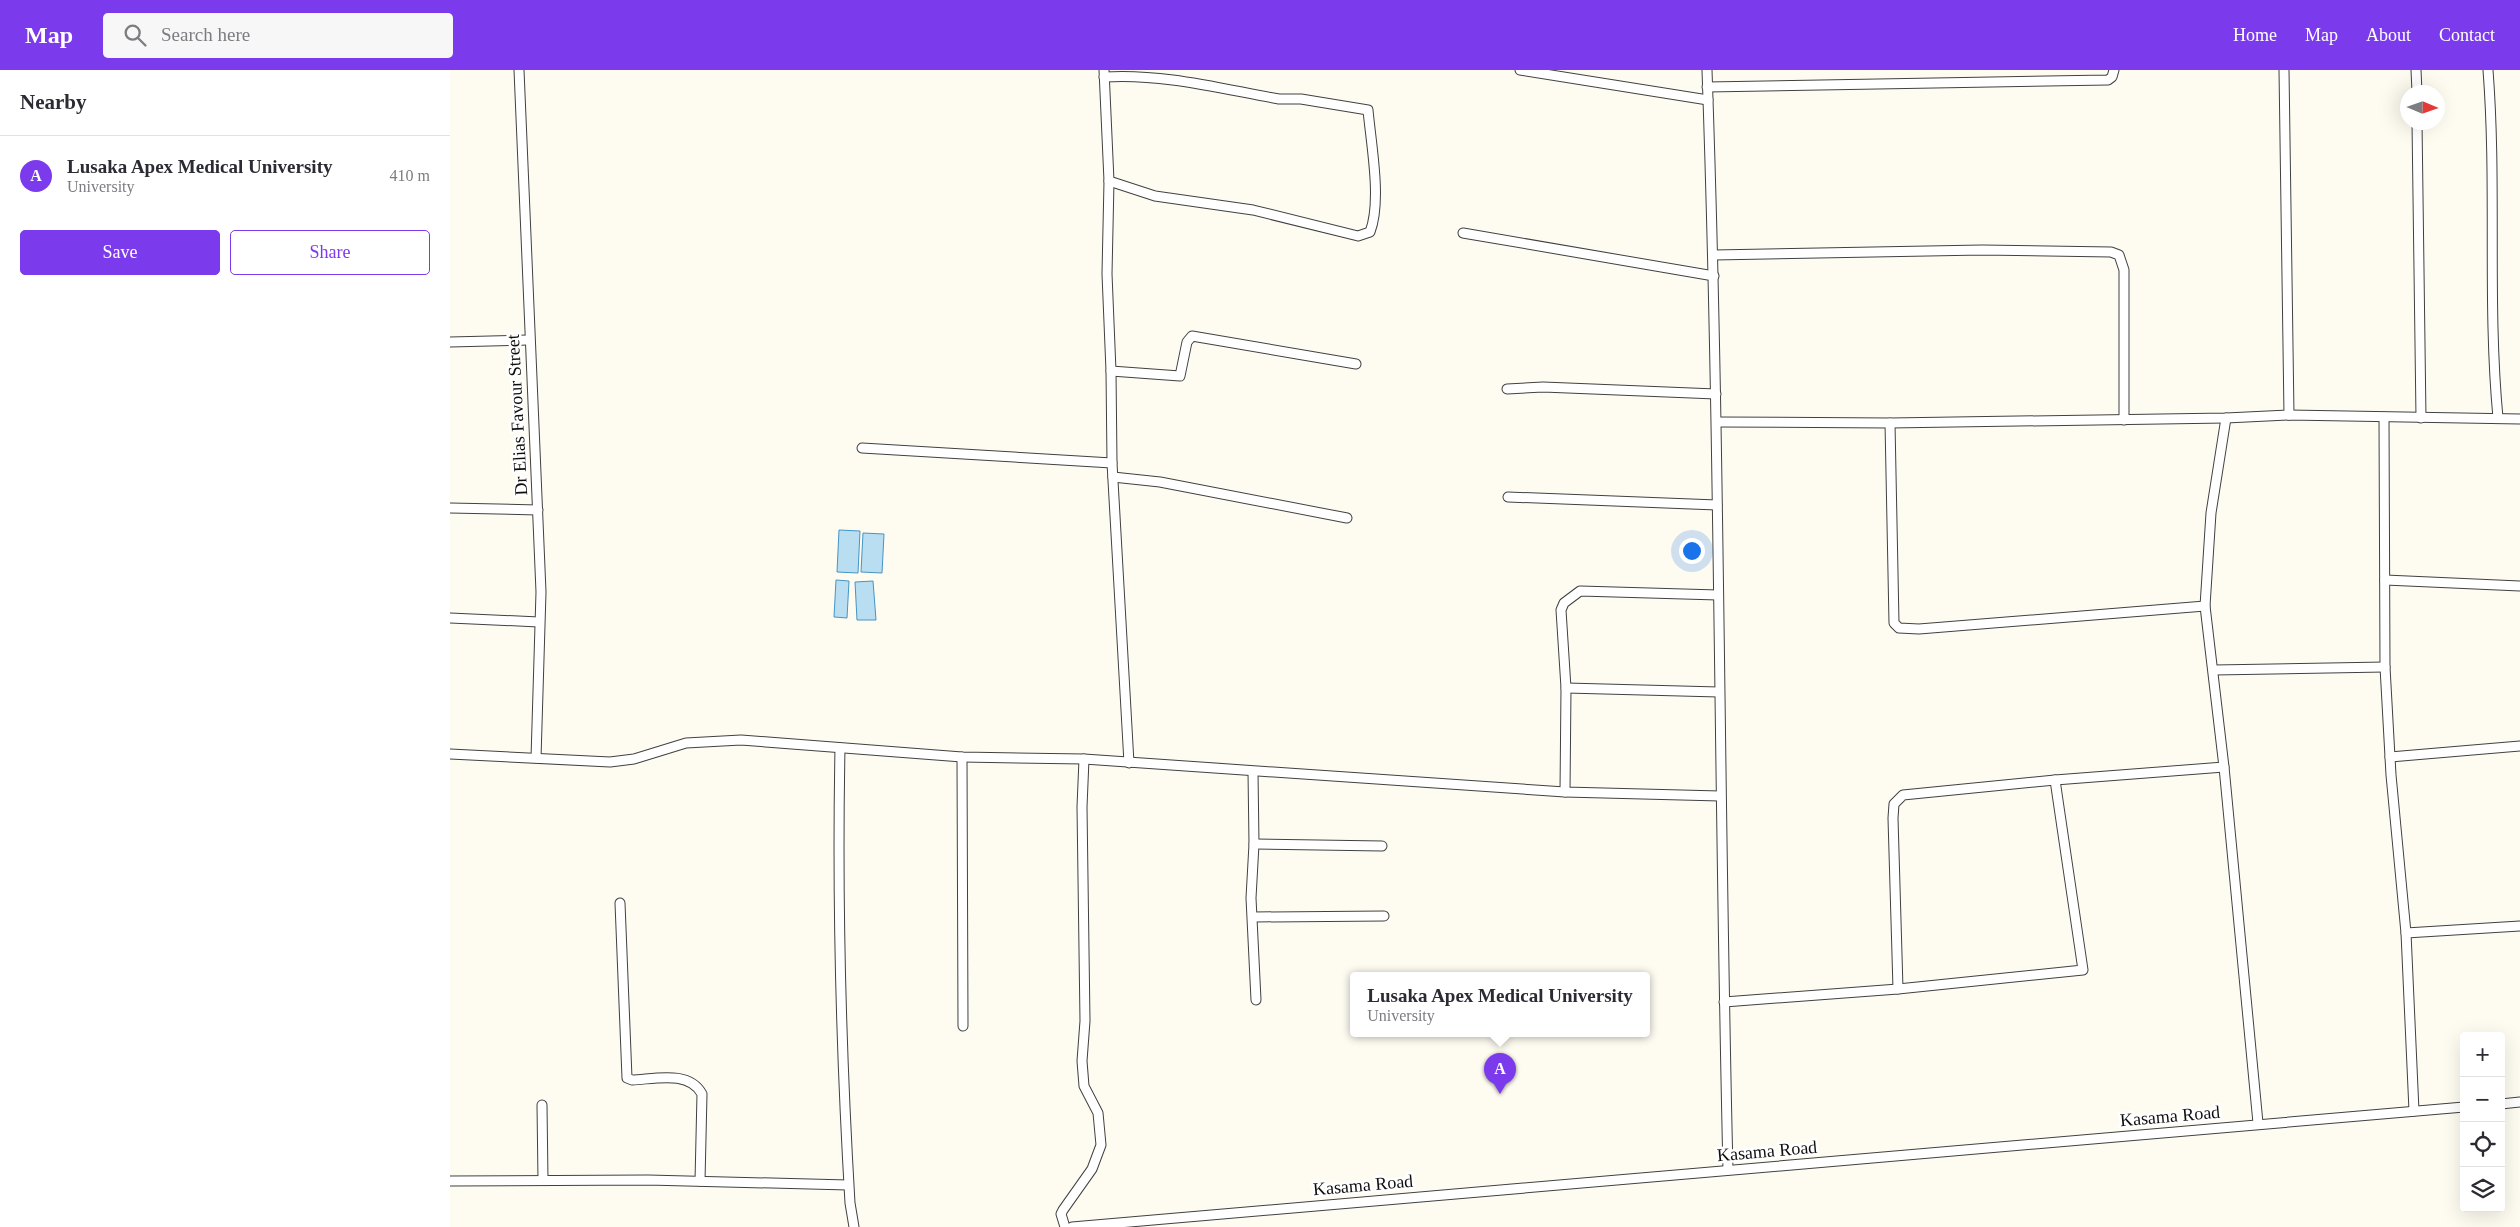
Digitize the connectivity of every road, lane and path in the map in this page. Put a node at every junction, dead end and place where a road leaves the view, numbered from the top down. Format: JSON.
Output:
{"nodes":[{"id":1,"x":519,"y":70,"type":"edge"},
{"id":2,"x":1520,"y":70,"type":"edge"},
{"id":3,"x":1706,"y":70,"type":"edge"},
{"id":4,"x":2114,"y":70,"type":"edge"},
{"id":5,"x":2284,"y":70,"type":"edge"},
{"id":6,"x":2416,"y":70,"type":"edge"},
{"id":7,"x":2488,"y":70,"type":"edge"},
{"id":8,"x":1538,"y":72,"type":"edge"},
{"id":9,"x":1104,"y":73,"type":"edge"},
{"id":10,"x":2416,"y":85,"type":"edge"},
{"id":11,"x":1707,"y":87,"type":"junction"},
{"id":12,"x":1708,"y":100,"type":"junction"},
{"id":13,"x":2417,"y":130,"type":"edge"},
{"id":14,"x":1109,"y":181,"type":"junction"},
{"id":15,"x":1463,"y":233,"type":"dead end"},
{"id":16,"x":1714,"y":255,"type":"junction"},
{"id":17,"x":1714,"y":276,"type":"junction"},
{"id":18,"x":529,"y":340,"type":"junction"},
{"id":19,"x":450,"y":342,"type":"edge"},
{"id":20,"x":1356,"y":364,"type":"dead end"},
{"id":21,"x":1111,"y":371,"type":"junction"},
{"id":22,"x":1507,"y":389,"type":"dead end"},
{"id":23,"x":1716,"y":394,"type":"junction"},
{"id":24,"x":2289,"y":415,"type":"junction"},
{"id":25,"x":2384,"y":417,"type":"junction"},
{"id":26,"x":2226,"y":418,"type":"junction"},
{"id":27,"x":2421,"y":418,"type":"junction"},
{"id":28,"x":2498,"y":418,"type":"junction"},
{"id":29,"x":2520,"y":419,"type":"edge"},
{"id":30,"x":2124,"y":420,"type":"junction"},
{"id":31,"x":1717,"y":422,"type":"junction"},
{"id":32,"x":1890,"y":423,"type":"junction"},
{"id":33,"x":862,"y":448,"type":"dead end"},
{"id":34,"x":1112,"y":463,"type":"junction"},
{"id":35,"x":1113,"y":477,"type":"junction"},
{"id":36,"x":1508,"y":497,"type":"dead end"},
{"id":37,"x":1717,"y":504,"type":"junction"},
{"id":38,"x":450,"y":508,"type":"edge"},
{"id":39,"x":538,"y":510,"type":"junction"},
{"id":40,"x":1347,"y":518,"type":"dead end"},
{"id":41,"x":2385,"y":580,"type":"junction"},
{"id":42,"x":2520,"y":586,"type":"edge"},
{"id":43,"x":1718,"y":595,"type":"junction"},
{"id":44,"x":2206,"y":606,"type":"junction"},
{"id":45,"x":450,"y":618,"type":"edge"},
{"id":46,"x":539,"y":622,"type":"junction"},
{"id":47,"x":2385,"y":666,"type":"junction"},
{"id":48,"x":2214,"y":670,"type":"junction"},
{"id":49,"x":1566,"y":688,"type":"junction"},
{"id":50,"x":1719,"y":692,"type":"junction"},
{"id":51,"x":2520,"y":746,"type":"edge"},
{"id":52,"x":840,"y":748,"type":"junction"},
{"id":53,"x":450,"y":754,"type":"edge"},
{"id":54,"x":962,"y":757,"type":"junction"},
{"id":55,"x":2390,"y":757,"type":"junction"},
{"id":56,"x":536,"y":758,"type":"junction"},
{"id":57,"x":1084,"y":759,"type":"junction"},
{"id":58,"x":1129,"y":763,"type":"junction"},
{"id":59,"x":2224,"y":767,"type":"junction"},
{"id":60,"x":1253,"y":772,"type":"junction"},
{"id":61,"x":2055,"y":780,"type":"junction"},
{"id":62,"x":1565,"y":792,"type":"junction"},
{"id":63,"x":1720,"y":796,"type":"junction"},
{"id":64,"x":1254,"y":844,"type":"junction"},
{"id":65,"x":1382,"y":846,"type":"dead end"},
{"id":66,"x":620,"y":904,"type":"dead end"},
{"id":67,"x":1384,"y":916,"type":"dead end"},
{"id":68,"x":1254,"y":918,"type":"junction"},
{"id":69,"x":2520,"y":926,"type":"edge"},
{"id":70,"x":2406,"y":933,"type":"junction"},
{"id":71,"x":1898,"y":989,"type":"junction"},
{"id":72,"x":1256,"y":1000,"type":"dead end"},
{"id":73,"x":1724,"y":1002,"type":"junction"},
{"id":74,"x":963,"y":1026,"type":"dead end"},
{"id":75,"x":2520,"y":1102,"type":"edge"},
{"id":76,"x":2505,"y":1104,"type":"edge"},
{"id":77,"x":542,"y":1105,"type":"dead end"},
{"id":78,"x":2460,"y":1107,"type":"edge"},
{"id":79,"x":2414,"y":1111,"type":"junction"},
{"id":80,"x":2258,"y":1123,"type":"junction"},
{"id":81,"x":1728,"y":1170,"type":"junction"},
{"id":82,"x":543,"y":1180,"type":"junction"},
{"id":83,"x":450,"y":1181,"type":"edge"},
{"id":84,"x":700,"y":1181,"type":"junction"},
{"id":85,"x":848,"y":1185,"type":"junction"},
{"id":86,"x":854,"y":1227,"type":"edge"},
{"id":87,"x":1066,"y":1227,"type":"edge"},
{"id":88,"x":1072,"y":1227,"type":"edge"}],
"edges":[{"from":1,"to":18,"type":"street","name":"Dr Elias Favour Street"},
{"from":2,"to":8,"type":"street"},
{"from":3,"to":11,"type":"street"},
{"from":4,"to":11,"type":"street"},
{"from":5,"to":24,"type":"street"},
{"from":6,"to":10,"type":"street"},
{"from":7,"to":28,"type":"street"},
{"from":8,"to":12,"type":"street"},
{"from":9,"to":14,"type":"street"},
{"from":9,"to":14,"type":"street"},
{"from":11,"to":12,"type":"street"},
{"from":12,"to":16,"type":"street"},
{"from":13,"to":27,"type":"street"},
{"from":14,"to":21,"type":"street"},
{"from":15,"to":17,"type":"street"},
{"from":16,"to":17,"type":"street"},
{"from":16,"to":30,"type":"street"},
{"from":17,"to":23,"type":"street"},
{"from":18,"to":19,"type":"street"},
{"from":18,"to":39,"type":"street","name":"Dr Elias Favour Street"},
{"from":20,"to":21,"type":"street"},
{"from":21,"to":34,"type":"street"},
{"from":22,"to":23,"type":"street"},
{"from":23,"to":31,"type":"street"},
{"from":24,"to":25,"type":"street"},
{"from":24,"to":26,"type":"street"},
{"from":25,"to":27,"type":"street"},
{"from":25,"to":41,"type":"street"},
{"from":26,"to":30,"type":"street"},
{"from":26,"to":44,"type":"street"},
{"from":27,"to":28,"type":"street"},
{"from":28,"to":29,"type":"street"},
{"from":30,"to":32,"type":"street"},
{"from":31,"to":32,"type":"street"},
{"from":31,"to":37,"type":"street"},
{"from":32,"to":44,"type":"street"},
{"from":33,"to":34,"type":"street"},
{"from":34,"to":35,"type":"street"},
{"from":35,"to":40,"type":"street"},
{"from":35,"to":58,"type":"street"},
{"from":36,"to":37,"type":"street"},
{"from":37,"to":43,"type":"street"},
{"from":38,"to":39,"type":"street"},
{"from":39,"to":46,"type":"street","name":"Dr Elias Favour Street"},
{"from":41,"to":42,"type":"street"},
{"from":41,"to":47,"type":"street"},
{"from":43,"to":49,"type":"street"},
{"from":43,"to":50,"type":"street"},
{"from":44,"to":48,"type":"street"},
{"from":45,"to":46,"type":"street"},
{"from":46,"to":56,"type":"street","name":"Dr Elias Favour Street"},
{"from":47,"to":48,"type":"street"},
{"from":47,"to":55,"type":"street"},
{"from":48,"to":59,"type":"street"},
{"from":49,"to":50,"type":"street"},
{"from":49,"to":62,"type":"street"},
{"from":50,"to":63,"type":"street"},
{"from":51,"to":55,"type":"street"},
{"from":52,"to":54,"type":"street"},
{"from":52,"to":56,"type":"street"},
{"from":52,"to":85,"type":"street"},
{"from":53,"to":56,"type":"street"},
{"from":54,"to":57,"type":"street"},
{"from":54,"to":74,"type":"street"},
{"from":55,"to":70,"type":"street"},
{"from":57,"to":58,"type":"street"},
{"from":57,"to":87,"type":"street"},
{"from":58,"to":60,"type":"street"},
{"from":59,"to":61,"type":"street"},
{"from":59,"to":80,"type":"street"},
{"from":60,"to":62,"type":"street"},
{"from":60,"to":64,"type":"street"},
{"from":61,"to":71,"type":"street"},
{"from":61,"to":71,"type":"street"},
{"from":62,"to":63,"type":"street"},
{"from":63,"to":73,"type":"street"},
{"from":64,"to":65,"type":"street"},
{"from":64,"to":68,"type":"street"},
{"from":66,"to":84,"type":"street"},
{"from":67,"to":68,"type":"street"},
{"from":68,"to":72,"type":"street"},
{"from":69,"to":70,"type":"street"},
{"from":70,"to":79,"type":"street"},
{"from":71,"to":73,"type":"street"},
{"from":73,"to":81,"type":"street"},
{"from":75,"to":76,"type":"street"},
{"from":77,"to":82,"type":"street"},
{"from":78,"to":79,"type":"street","name":"Kasama Road"},
{"from":79,"to":80,"type":"street","name":"Kasama Road"},
{"from":80,"to":81,"type":"street","name":"Kasama Road"},
{"from":81,"to":88,"type":"street","name":"Kasama Road"},
{"from":82,"to":83,"type":"street"},
{"from":82,"to":84,"type":"street"},
{"from":84,"to":85,"type":"street"},
{"from":85,"to":86,"type":"street"}]}
